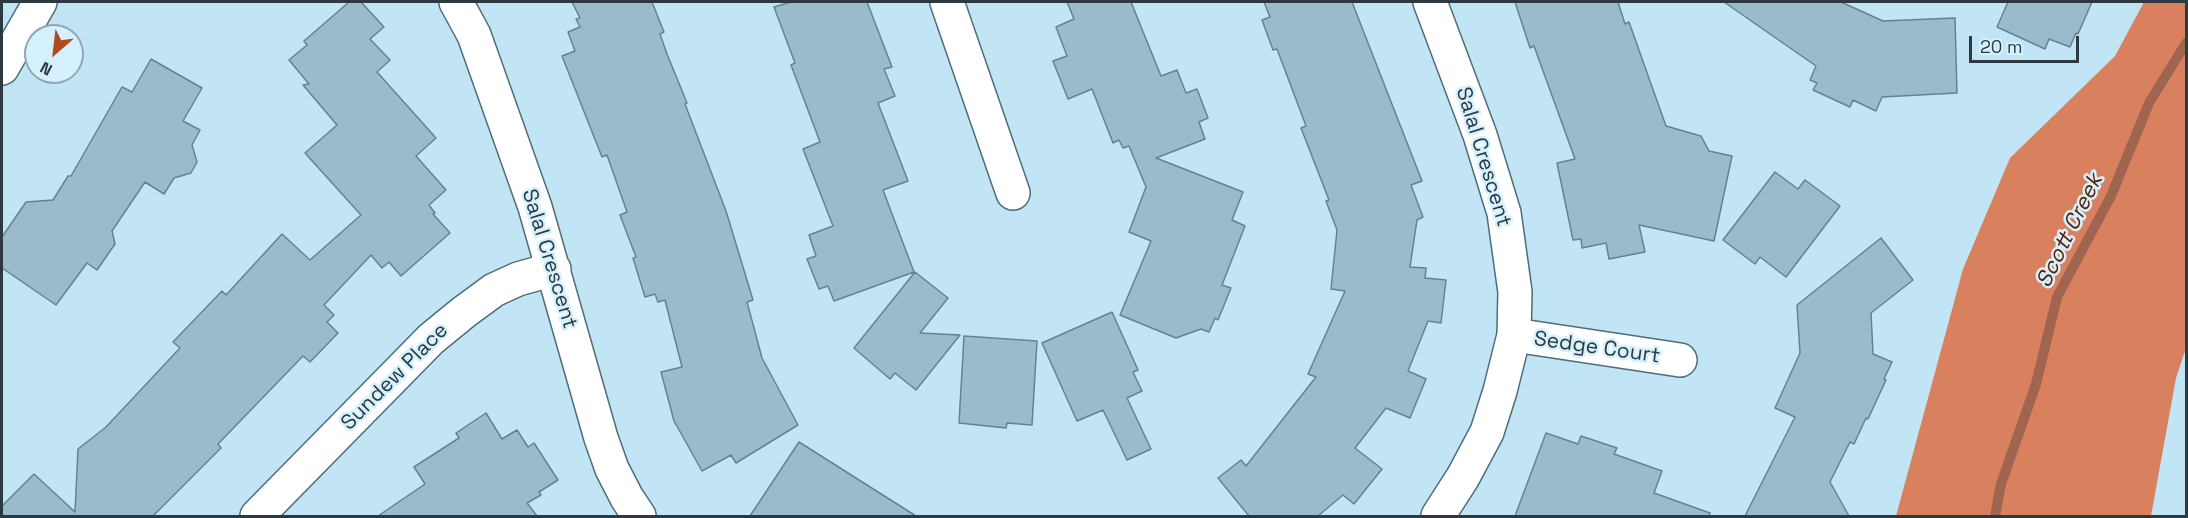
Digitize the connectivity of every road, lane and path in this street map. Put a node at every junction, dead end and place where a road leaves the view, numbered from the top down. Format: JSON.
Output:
{"nodes":[{"id":1,"x":40,"y":2,"type":"edge"},
{"id":2,"x":456,"y":2,"type":"edge"},
{"id":3,"x":947,"y":2,"type":"edge"},
{"id":4,"x":1430,"y":2,"type":"edge"},
{"id":5,"x":2,"y":68,"type":"edge"},
{"id":6,"x":1014,"y":193,"type":"dead end"},
{"id":7,"x":554,"y":269,"type":"junction"},
{"id":8,"x":1514,"y":335,"type":"junction"},
{"id":9,"x":1680,"y":360,"type":"dead end"},
{"id":10,"x":257,"y":516,"type":"edge"},
{"id":11,"x":639,"y":516,"type":"edge"},
{"id":12,"x":1438,"y":516,"type":"edge"}],
"edges":[{"from":1,"to":5,"type":"street"},
{"from":2,"to":7,"type":"street","name":"Salal Crescent"},
{"from":3,"to":6,"type":"street"},
{"from":4,"to":8,"type":"street","name":"Salal Crescent"},
{"from":7,"to":10,"type":"street","name":"Sundew Place"},
{"from":7,"to":11,"type":"street","name":"Salal Crescent"},
{"from":8,"to":9,"type":"street","name":"Sedge Court"},
{"from":8,"to":12,"type":"street","name":"Salal Crescent"}]}
